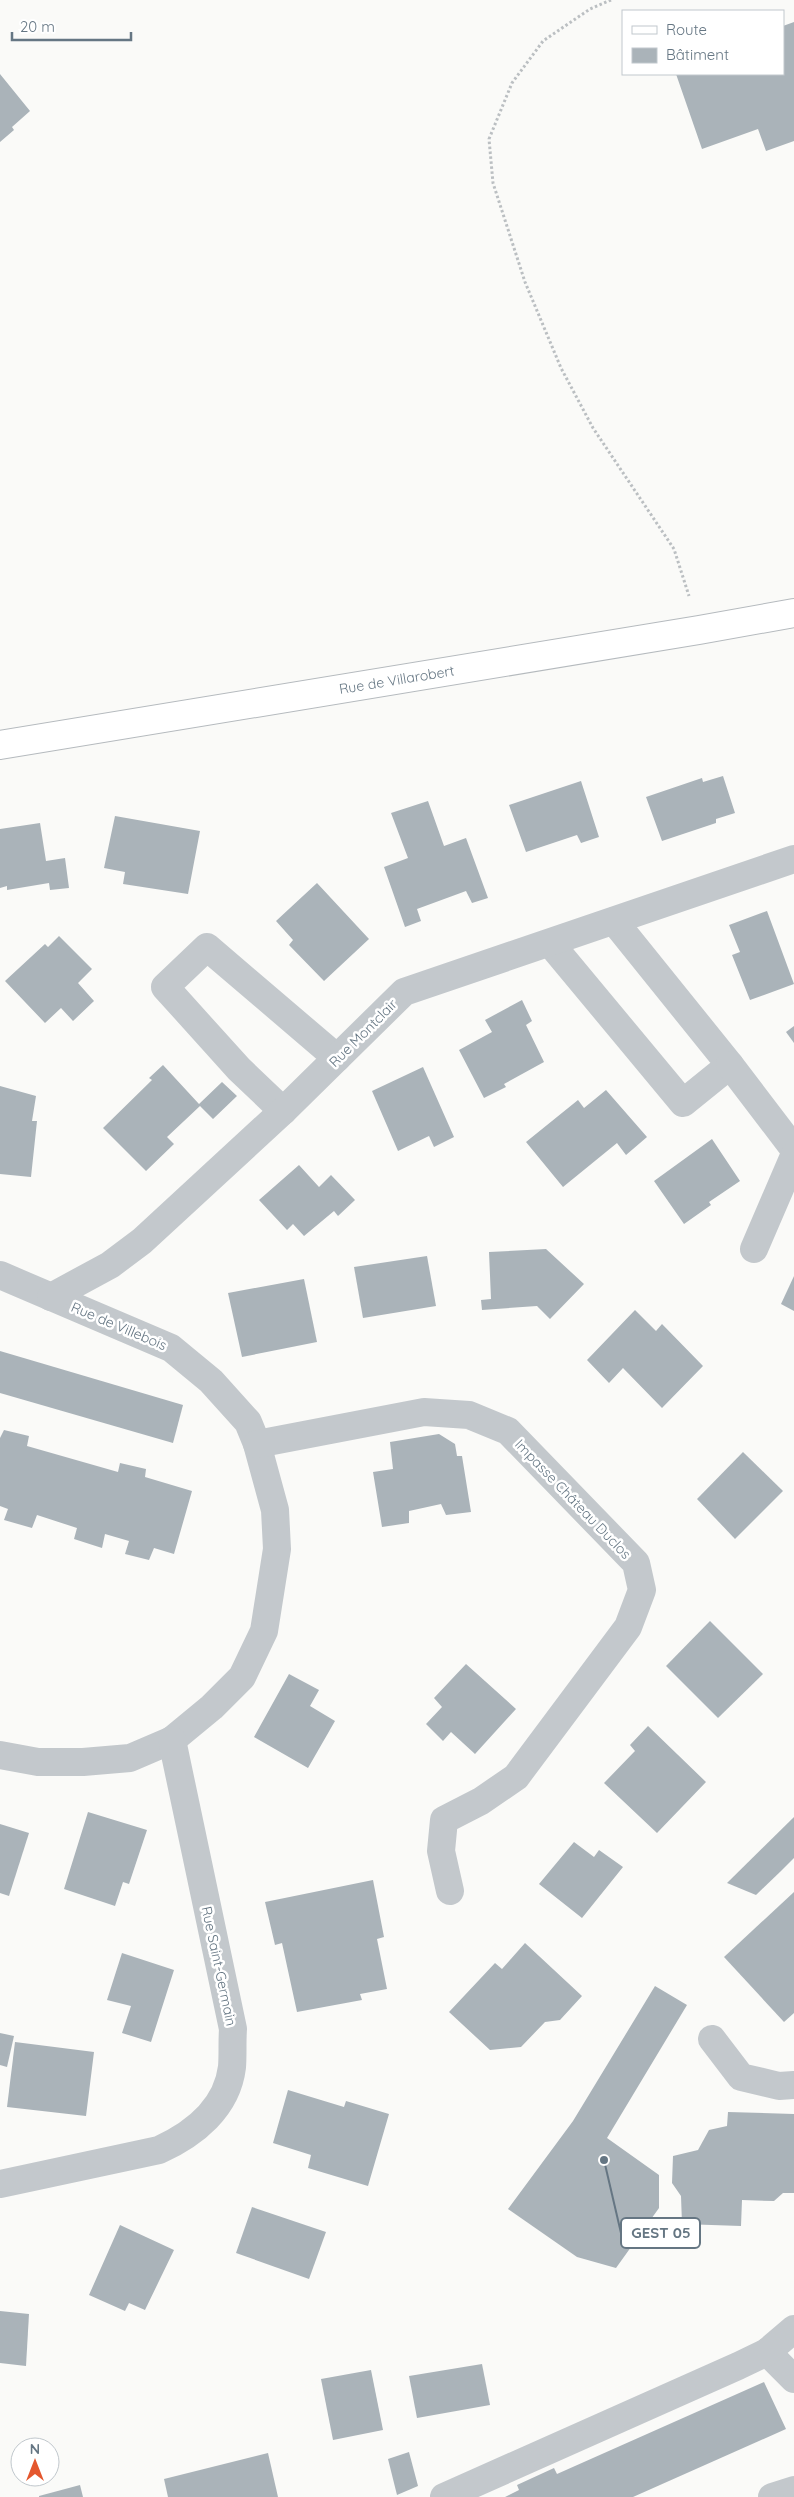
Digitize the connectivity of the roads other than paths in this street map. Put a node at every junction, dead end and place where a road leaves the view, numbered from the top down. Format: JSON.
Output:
{"nodes":[{"id":1,"x":794,"y":613,"type":"edge"},
{"id":2,"x":0,"y":746,"type":"edge"},
{"id":3,"x":794,"y":859,"type":"edge"},
{"id":4,"x":614,"y":921,"type":"junction"},
{"id":5,"x":550,"y":943,"type":"junction"},
{"id":6,"x":338,"y":1058,"type":"junction"},
{"id":7,"x":730,"y":1065,"type":"junction"},
{"id":8,"x":283,"y":1111,"type":"junction"},
{"id":9,"x":794,"y":1149,"type":"edge"},
{"id":10,"x":794,"y":1156,"type":"edge"},
{"id":11,"x":754,"y":1249,"type":"dead end"},
{"id":12,"x":0,"y":1275,"type":"edge"},
{"id":13,"x":51,"y":1296,"type":"junction"},
{"id":14,"x":257,"y":1444,"type":"junction"},
{"id":15,"x":172,"y":1740,"type":"junction"},
{"id":16,"x":0,"y":1755,"type":"edge"},
{"id":17,"x":450,"y":1891,"type":"dead end"},
{"id":18,"x":712,"y":2039,"type":"dead end"},
{"id":19,"x":794,"y":2085,"type":"edge"},
{"id":20,"x":0,"y":2184,"type":"edge"},
{"id":21,"x":794,"y":2329,"type":"edge"},
{"id":22,"x":767,"y":2352,"type":"junction"},
{"id":23,"x":794,"y":2379,"type":"edge"},
{"id":24,"x":794,"y":2490,"type":"edge"},
{"id":25,"x":444,"y":2497,"type":"edge"},
{"id":26,"x":772,"y":2497,"type":"edge"}],
"edges":[{"from":1,"to":2,"type":"main road","name":"Rue de Villarobert"},
{"from":3,"to":4,"type":"street","name":"Rue Montclair"},
{"from":4,"to":5,"type":"street","name":"Rue Montclair"},
{"from":4,"to":7,"type":"street"},
{"from":5,"to":6,"type":"street","name":"Rue Montclair"},
{"from":5,"to":7,"type":"street"},
{"from":6,"to":8,"type":"street","name":"Rue Montclair"},
{"from":6,"to":8,"type":"street"},
{"from":7,"to":9,"type":"street"},
{"from":8,"to":13,"type":"street","name":"Rue Montclair"},
{"from":10,"to":11,"type":"street"},
{"from":12,"to":13,"type":"street","name":"Rue de Villebois"},
{"from":13,"to":14,"type":"street","name":"Rue de Villebois"},
{"from":14,"to":15,"type":"street","name":"Rue de Villebois"},
{"from":14,"to":17,"type":"street","name":"Impasse Château Duclos"},
{"from":15,"to":16,"type":"street","name":"Rue de Villebois"},
{"from":15,"to":20,"type":"street","name":"Rue Saint-Germain"},
{"from":18,"to":19,"type":"street"},
{"from":21,"to":22,"type":"street"},
{"from":22,"to":23,"type":"street"},
{"from":22,"to":25,"type":"street"},
{"from":24,"to":26,"type":"street"}]}
